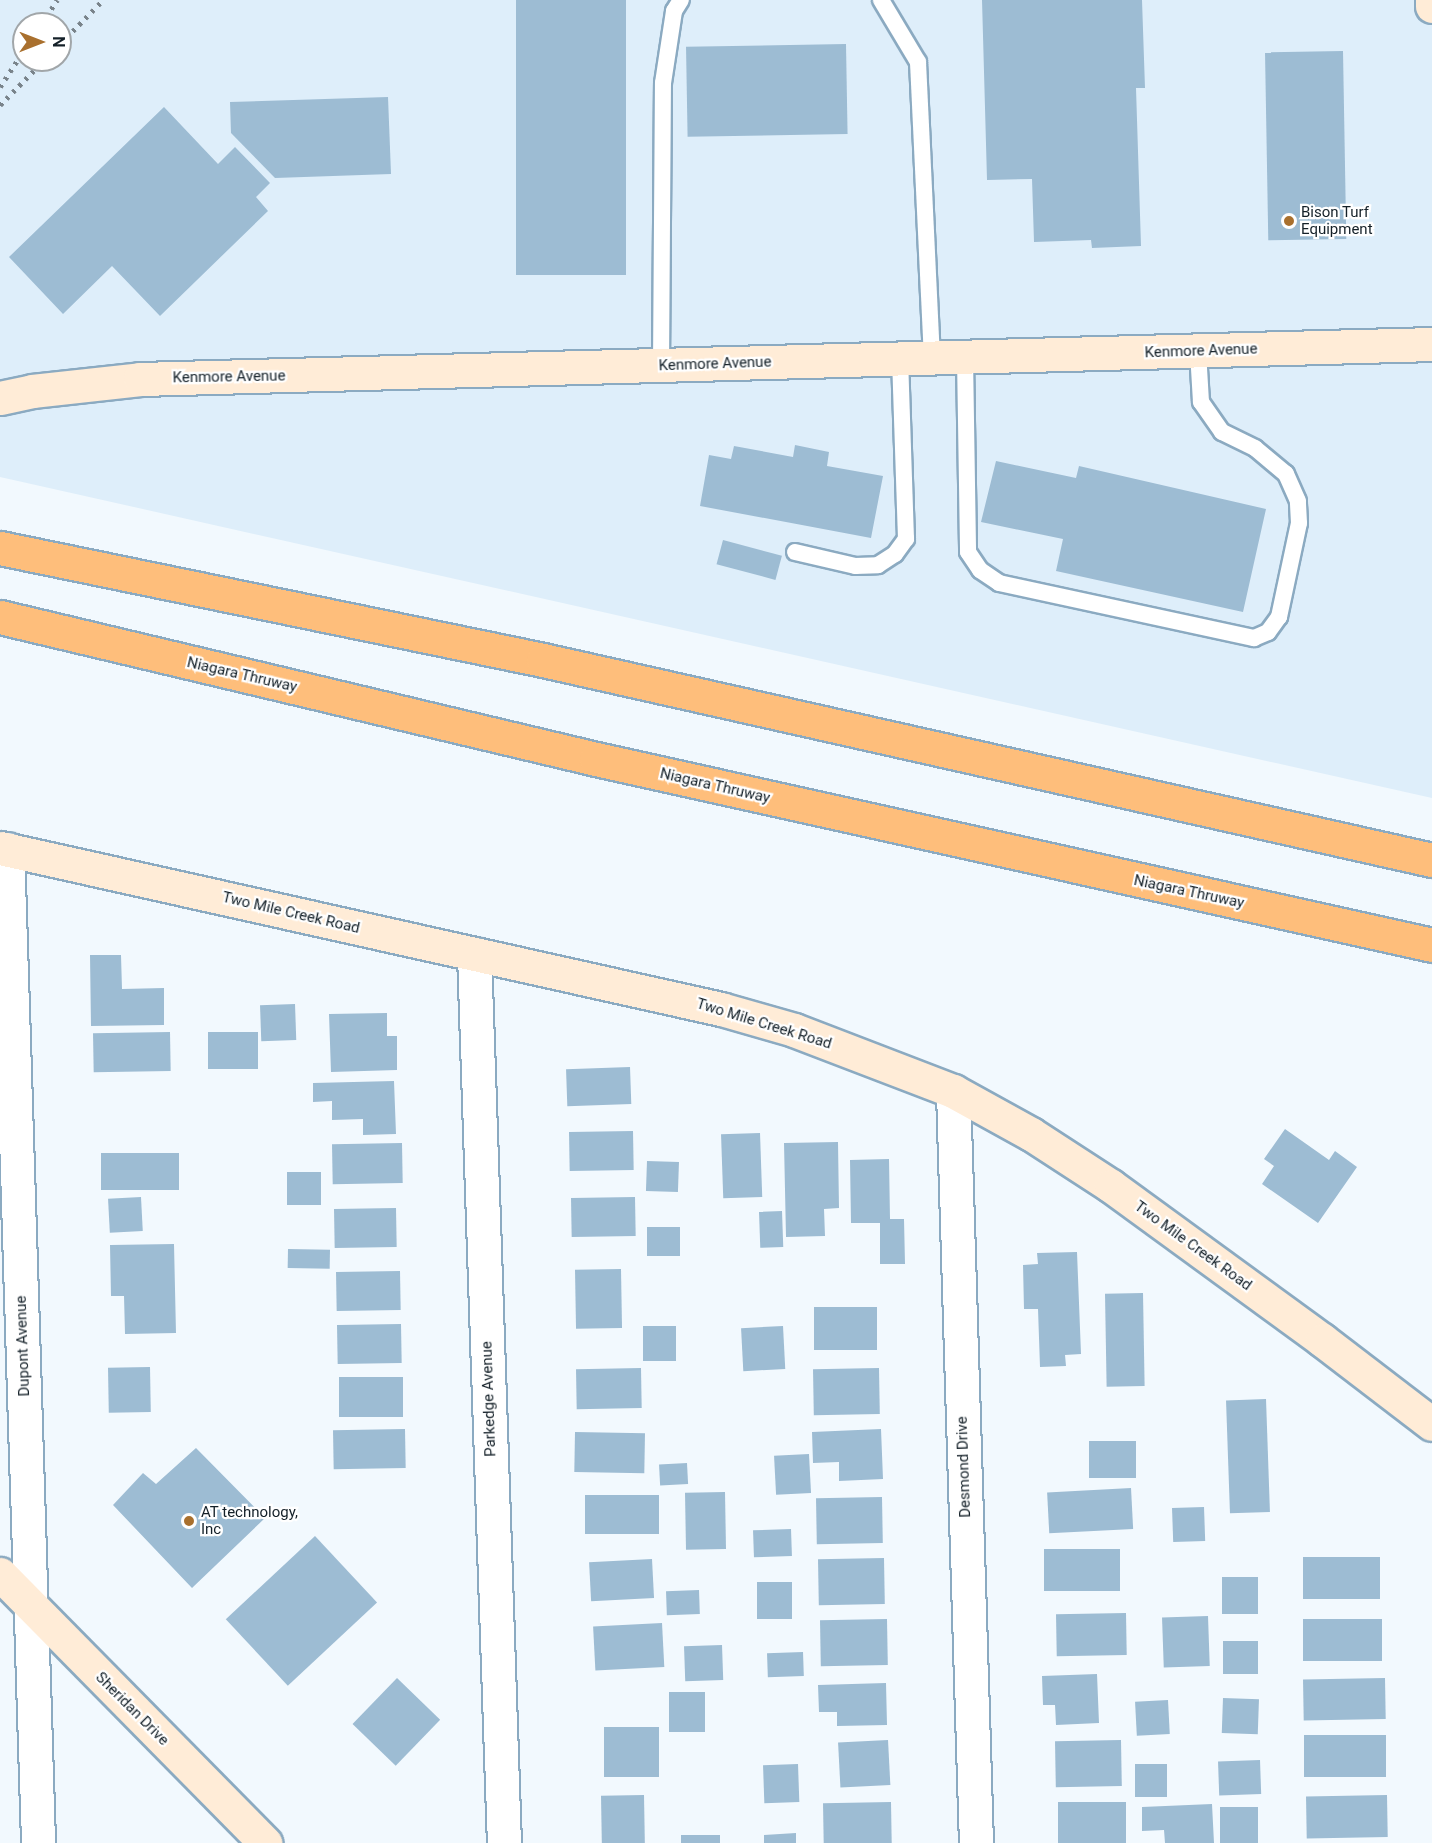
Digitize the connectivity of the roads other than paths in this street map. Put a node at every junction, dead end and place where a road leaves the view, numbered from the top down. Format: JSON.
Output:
{"nodes":[{"id":1,"x":681,"y":0,"type":"edge"},
{"id":2,"x":881,"y":0,"type":"edge"},
{"id":3,"x":1432,"y":0,"type":"edge"},
{"id":4,"x":1432,"y":6,"type":"edge"},
{"id":5,"x":1432,"y":344,"type":"edge"},
{"id":6,"x":1198,"y":351,"type":"junction"},
{"id":7,"x":965,"y":357,"type":"junction"},
{"id":8,"x":916,"y":359,"type":"junction"},
{"id":9,"x":661,"y":366,"type":"junction"},
{"id":10,"x":0,"y":399,"type":"edge"},
{"id":11,"x":0,"y":548,"type":"edge"},
{"id":12,"x":795,"y":552,"type":"dead end"},
{"id":13,"x":0,"y":617,"type":"edge"},
{"id":14,"x":3,"y":849,"type":"edge"},
{"id":15,"x":1432,"y":860,"type":"edge"},
{"id":16,"x":1432,"y":945,"type":"edge"},
{"id":17,"x":474,"y":954,"type":"junction"},
{"id":18,"x":953,"y":1091,"type":"junction"},
{"id":19,"x":1432,"y":1424,"type":"edge"},
{"id":20,"x":0,"y":1574,"type":"edge"},
{"id":21,"x":31,"y":1606,"type":"junction"},
{"id":22,"x":38,"y":1843,"type":"edge"},
{"id":23,"x":265,"y":1843,"type":"edge"},
{"id":24,"x":504,"y":1843,"type":"edge"},
{"id":25,"x":976,"y":1843,"type":"edge"}],
"edges":[{"from":1,"to":9,"type":"lane"},
{"from":2,"to":8,"type":"lane"},
{"from":3,"to":4,"type":"street"},
{"from":5,"to":6,"type":"street","name":"Kenmore Avenue"},
{"from":6,"to":7,"type":"street","name":"Kenmore Avenue"},
{"from":6,"to":7,"type":"lane"},
{"from":7,"to":8,"type":"street","name":"Kenmore Avenue"},
{"from":8,"to":9,"type":"street","name":"Kenmore Avenue"},
{"from":8,"to":12,"type":"lane"},
{"from":9,"to":10,"type":"street","name":"Kenmore Avenue"},
{"from":11,"to":15,"type":"highway"},
{"from":13,"to":16,"type":"highway","name":"Niagara Thruway"},
{"from":14,"to":17,"type":"street","name":"Two Mile Creek Road"},
{"from":14,"to":21,"type":"street","name":"Dupont Avenue"},
{"from":17,"to":18,"type":"street","name":"Two Mile Creek Road"},
{"from":17,"to":24,"type":"street","name":"Parkedge Avenue"},
{"from":18,"to":19,"type":"street","name":"Two Mile Creek Road"},
{"from":18,"to":25,"type":"street","name":"Desmond Drive"},
{"from":20,"to":21,"type":"street","name":"Sheridan Drive"},
{"from":21,"to":22,"type":"street","name":"Dupont Avenue"},
{"from":21,"to":23,"type":"street","name":"Sheridan Drive"}]}
